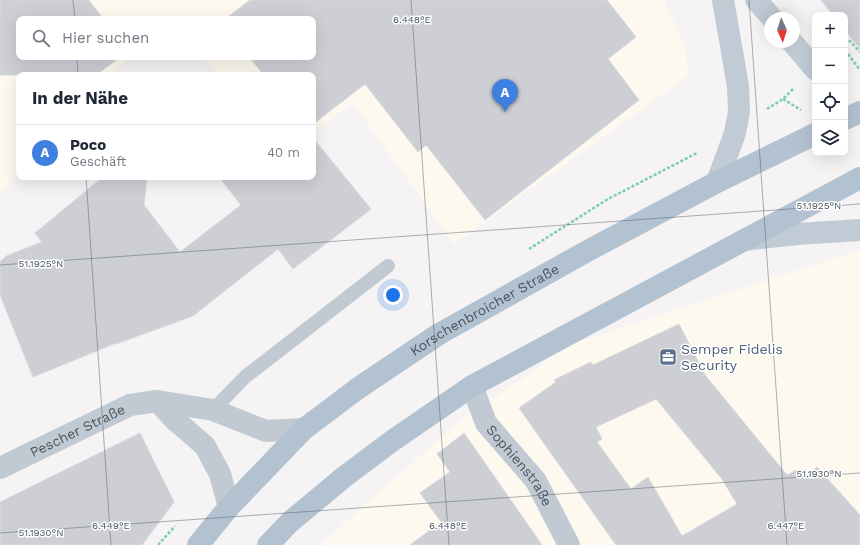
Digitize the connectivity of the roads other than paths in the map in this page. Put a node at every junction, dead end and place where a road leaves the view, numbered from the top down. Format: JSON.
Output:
{"nodes":[{"id":1,"x":723,"y":0,"type":"edge"},
{"id":2,"x":756,"y":0,"type":"edge"},
{"id":3,"x":767,"y":12,"type":"edge"},
{"id":4,"x":797,"y":48,"type":"edge"},
{"id":5,"x":812,"y":65,"type":"edge"},
{"id":6,"x":812,"y":135,"type":"edge"},
{"id":7,"x":860,"y":178,"type":"edge"},
{"id":8,"x":717,"y":182,"type":"junction"},
{"id":9,"x":860,"y":230,"type":"edge"},
{"id":10,"x":741,"y":241,"type":"junction"},
{"id":11,"x":388,"y":266,"type":"dead end"},
{"id":12,"x":472,"y":386,"type":"junction"},
{"id":13,"x":157,"y":401,"type":"junction"},
{"id":14,"x":213,"y":410,"type":"junction"},
{"id":15,"x":304,"y":429,"type":"junction"},
{"id":16,"x":0,"y":468,"type":"edge"},
{"id":17,"x":229,"y":507,"type":"junction"},
{"id":18,"x":198,"y":545,"type":"edge"},
{"id":19,"x":268,"y":545,"type":"edge"},
{"id":20,"x":569,"y":545,"type":"edge"}],
"edges":[{"from":1,"to":8,"type":"main road"},
{"from":2,"to":3,"type":"main road"},
{"from":4,"to":5,"type":"main road"},
{"from":6,"to":8,"type":"main road","name":"Korschenbroicher Straße"},
{"from":7,"to":10,"type":"main road"},
{"from":8,"to":15,"type":"main road","name":"Korschenbroicher Straße"},
{"from":9,"to":10,"type":"main road"},
{"from":10,"to":12,"type":"main road"},
{"from":11,"to":14,"type":"lane"},
{"from":12,"to":19,"type":"main road"},
{"from":12,"to":20,"type":"street","name":"Sophienstraße"},
{"from":13,"to":14,"type":"street","name":"Pescher Straße"},
{"from":13,"to":16,"type":"street","name":"Pescher Straße"},
{"from":13,"to":17,"type":"street"},
{"from":14,"to":15,"type":"street","name":"Pescher Straße"},
{"from":15,"to":17,"type":"main road","name":"Korschenbroicher Straße"},
{"from":17,"to":18,"type":"main road","name":"Korschenbroicher Straße"}]}
